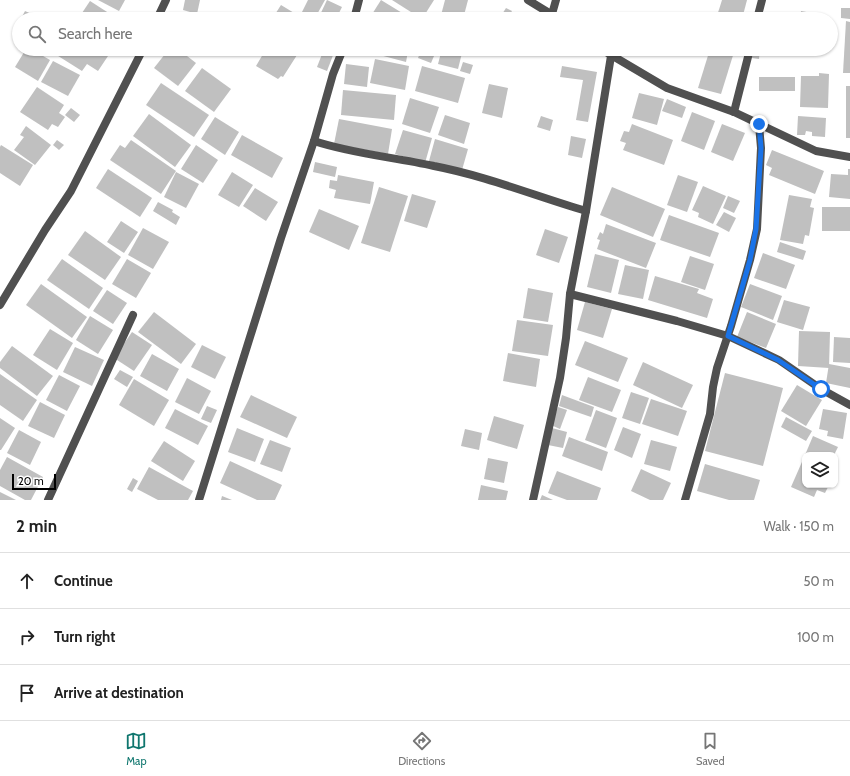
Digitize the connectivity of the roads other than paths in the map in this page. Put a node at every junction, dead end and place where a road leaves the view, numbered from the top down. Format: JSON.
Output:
{"nodes":[{"id":1,"x":166,"y":0,"type":"edge"},
{"id":2,"x":359,"y":0,"type":"edge"},
{"id":3,"x":528,"y":0,"type":"edge"},
{"id":4,"x":556,"y":0,"type":"edge"},
{"id":5,"x":762,"y":0,"type":"edge"},
{"id":6,"x":160,"y":12,"type":"edge"},
{"id":7,"x":356,"y":12,"type":"edge"},
{"id":8,"x":548,"y":12,"type":"edge"},
{"id":9,"x":556,"y":12,"type":"edge"},
{"id":10,"x":759,"y":12,"type":"edge"},
{"id":11,"x":139,"y":56,"type":"edge"},
{"id":12,"x":341,"y":56,"type":"edge"},
{"id":13,"x":611,"y":56,"type":"joint"},
{"id":14,"x":748,"y":56,"type":"edge"},
{"id":15,"x":734,"y":112,"type":"junction"},
{"id":16,"x":759,"y":124,"type":"junction"},
{"id":17,"x":314,"y":141,"type":"junction"},
{"id":18,"x":850,"y":157,"type":"edge"},
{"id":19,"x":586,"y":211,"type":"junction"},
{"id":20,"x":570,"y":294,"type":"junction"},
{"id":21,"x":0,"y":306,"type":"edge"},
{"id":22,"x":133,"y":315,"type":"dead end"},
{"id":23,"x":728,"y":336,"type":"junction"},
{"id":24,"x":850,"y":405,"type":"edge"},
{"id":25,"x":48,"y":500,"type":"edge"},
{"id":26,"x":199,"y":500,"type":"edge"},
{"id":27,"x":532,"y":500,"type":"edge"},
{"id":28,"x":685,"y":500,"type":"edge"}],
"edges":[{"from":1,"to":6,"type":"street"},
{"from":2,"to":7,"type":"street"},
{"from":3,"to":8,"type":"street"},
{"from":4,"to":9,"type":"street"},
{"from":5,"to":10,"type":"street"},
{"from":11,"to":21,"type":"street"},
{"from":12,"to":17,"type":"street"},
{"from":13,"to":15,"type":"street"},
{"from":13,"to":19,"type":"street"},
{"from":14,"to":15,"type":"street"},
{"from":15,"to":16,"type":"street"},
{"from":16,"to":18,"type":"street"},
{"from":16,"to":23,"type":"street"},
{"from":17,"to":19,"type":"street"},
{"from":17,"to":26,"type":"street"},
{"from":19,"to":20,"type":"street"},
{"from":20,"to":23,"type":"street"},
{"from":20,"to":27,"type":"street"},
{"from":22,"to":25,"type":"street"},
{"from":23,"to":24,"type":"street"},
{"from":23,"to":28,"type":"street"}]}
